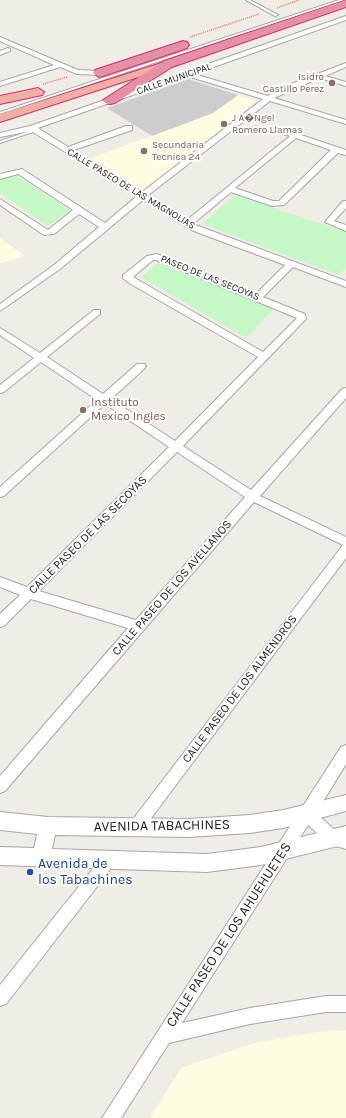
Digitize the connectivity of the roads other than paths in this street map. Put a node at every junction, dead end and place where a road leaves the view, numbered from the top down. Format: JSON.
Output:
{"nodes":[{"id":1,"x":248,"y":0,"type":"edge"},
{"id":2,"x":319,"y":0,"type":"edge"},
{"id":3,"x":331,"y":0,"type":"edge"},
{"id":4,"x":342,"y":0,"type":"edge"},
{"id":5,"x":346,"y":3,"type":"edge"},
{"id":6,"x":276,"y":15,"type":"junction"},
{"id":7,"x":346,"y":18,"type":"edge"},
{"id":8,"x":0,"y":39,"type":"edge"},
{"id":9,"x":8,"y":50,"type":"dead end"},
{"id":10,"x":0,"y":53,"type":"edge"},
{"id":11,"x":168,"y":64,"type":"junction"},
{"id":12,"x":60,"y":65,"type":"junction"},
{"id":13,"x":346,"y":66,"type":"edge"},
{"id":14,"x":99,"y":73,"type":"junction"},
{"id":15,"x":188,"y":74,"type":"junction"},
{"id":16,"x":318,"y":76,"type":"junction"},
{"id":17,"x":0,"y":84,"type":"edge"},
{"id":18,"x":346,"y":84,"type":"edge"},
{"id":19,"x":38,"y":92,"type":"junction"},
{"id":20,"x":268,"y":98,"type":"junction"},
{"id":21,"x":0,"y":100,"type":"edge"},
{"id":22,"x":110,"y":100,"type":"junction"},
{"id":23,"x":0,"y":105,"type":"edge"},
{"id":24,"x":0,"y":110,"type":"edge"},
{"id":25,"x":0,"y":113,"type":"edge"},
{"id":26,"x":0,"y":118,"type":"edge"},
{"id":27,"x":346,"y":122,"type":"edge"},
{"id":28,"x":129,"y":128,"type":"dead end"},
{"id":29,"x":34,"y":129,"type":"junction"},
{"id":30,"x":280,"y":130,"type":"dead end"},
{"id":31,"x":0,"y":135,"type":"edge"},
{"id":32,"x":294,"y":136,"type":"junction"},
{"id":33,"x":0,"y":142,"type":"edge"},
{"id":34,"x":67,"y":150,"type":"junction"},
{"id":35,"x":336,"y":150,"type":"junction"},
{"id":36,"x":346,"y":153,"type":"edge"},
{"id":37,"x":0,"y":176,"type":"edge"},
{"id":38,"x":230,"y":189,"type":"junction"},
{"id":39,"x":142,"y":196,"type":"junction"},
{"id":40,"x":0,"y":202,"type":"edge"},
{"id":41,"x":346,"y":203,"type":"edge"},
{"id":42,"x":79,"y":210,"type":"junction"},
{"id":43,"x":187,"y":224,"type":"junction"},
{"id":44,"x":105,"y":227,"type":"junction"},
{"id":45,"x":346,"y":228,"type":"edge"},
{"id":46,"x":291,"y":264,"type":"junction"},
{"id":47,"x":346,"y":272,"type":"edge"},
{"id":48,"x":342,"y":283,"type":"edge"},
{"id":49,"x":258,"y":297,"type":"junction"},
{"id":50,"x":0,"y":308,"type":"edge"},
{"id":51,"x":97,"y":312,"type":"dead end"},
{"id":52,"x":0,"y":331,"type":"edge"},
{"id":53,"x":263,"y":356,"type":"junction"},
{"id":54,"x":40,"y":357,"type":"junction"},
{"id":55,"x":141,"y":366,"type":"dead end"},
{"id":56,"x":0,"y":390,"type":"edge"},
{"id":57,"x":346,"y":391,"type":"edge"},
{"id":58,"x":104,"y":400,"type":"junction"},
{"id":59,"x":176,"y":447,"type":"junction"},
{"id":60,"x":0,"y":493,"type":"edge"},
{"id":61,"x":253,"y":496,"type":"junction"},
{"id":62,"x":346,"y":542,"type":"edge"},
{"id":63,"x":346,"y":549,"type":"edge"},
{"id":64,"x":0,"y":582,"type":"edge"},
{"id":65,"x":29,"y":593,"type":"junction"},
{"id":66,"x":0,"y":622,"type":"edge"},
{"id":67,"x":138,"y":626,"type":"junction"},
{"id":68,"x":346,"y":751,"type":"edge"},
{"id":69,"x":0,"y":786,"type":"edge"},
{"id":70,"x":346,"y":803,"type":"edge"},
{"id":71,"x":306,"y":814,"type":"junction"},
{"id":72,"x":0,"y":821,"type":"edge"},
{"id":73,"x":48,"y":826,"type":"junction"},
{"id":74,"x":134,"y":828,"type":"junction"},
{"id":75,"x":342,"y":838,"type":"edge"},
{"id":76,"x":284,"y":852,"type":"junction"},
{"id":77,"x":0,"y":856,"type":"edge"},
{"id":78,"x":41,"y":858,"type":"junction"},
{"id":79,"x":108,"y":861,"type":"junction"},
{"id":80,"x":0,"y":998,"type":"edge"},
{"id":81,"x":346,"y":1004,"type":"edge"},
{"id":82,"x":164,"y":1036,"type":"junction"},
{"id":83,"x":111,"y":1118,"type":"edge"}],
"edges":[{"from":1,"to":6,"type":"lane"},
{"from":2,"to":6,"type":"highway"},
{"from":3,"to":24,"type":"lane"},
{"from":4,"to":25,"type":"lane"},
{"from":5,"to":11,"type":"highway"},
{"from":6,"to":14,"type":"highway"},
{"from":7,"to":15,"type":"street","name":"CALLE MUNICIPAL"},
{"from":8,"to":12,"type":"street"},
{"from":9,"to":10,"type":"street"},
{"from":11,"to":22,"type":"highway"},
{"from":11,"to":26,"type":"highway"},
{"from":12,"to":14,"type":"street"},
{"from":12,"to":17,"type":"street"},
{"from":13,"to":16,"type":"street"},
{"from":14,"to":19,"type":"highway"},
{"from":15,"to":20,"type":"street"},
{"from":15,"to":22,"type":"street","name":"CALLE MUNICIPAL"},
{"from":16,"to":18,"type":"street"},
{"from":16,"to":20,"type":"street"},
{"from":19,"to":21,"type":"highway"},
{"from":19,"to":23,"type":"highway"},
{"from":20,"to":27,"type":"street"},
{"from":20,"to":39,"type":"street"},
{"from":22,"to":29,"type":"street","name":"CALLE MUNICIPAL"},
{"from":28,"to":34,"type":"street"},
{"from":29,"to":31,"type":"street","name":"CALLE MUNICIPAL"},
{"from":29,"to":33,"type":"lane"},
{"from":29,"to":34,"type":"street","name":"CALLE PASEO DE LAS MAGNOLIAS"},
{"from":30,"to":32,"type":"street"},
{"from":32,"to":35,"type":"street"},
{"from":32,"to":38,"type":"street"},
{"from":34,"to":39,"type":"street","name":"CALLE PASEO DE LAS MAGNOLIAS"},
{"from":35,"to":36,"type":"street"},
{"from":35,"to":38,"type":"street"},
{"from":37,"to":42,"type":"street"},
{"from":38,"to":43,"type":"street"},
{"from":39,"to":43,"type":"street","name":"CALLE PASEO DE LAS MAGNOLIAS"},
{"from":39,"to":44,"type":"street"},
{"from":40,"to":42,"type":"street"},
{"from":41,"to":45,"type":"street"},
{"from":42,"to":44,"type":"street"},
{"from":43,"to":46,"type":"street","name":"CALLE PASEO DE LAS MAGNOLIAS"},
{"from":44,"to":50,"type":"street"},
{"from":46,"to":48,"type":"street","name":"CALLE PASEO DE LAS MAGNOLIAS"},
{"from":46,"to":49,"type":"street"},
{"from":47,"to":48,"type":"street"},
{"from":49,"to":53,"type":"street","name":"PASEO DE LAS SECOYAS"},
{"from":49,"to":53,"type":"street","name":"PASEO DE LAS SECOYAS"},
{"from":51,"to":54,"type":"street"},
{"from":52,"to":54,"type":"street"},
{"from":53,"to":59,"type":"street","name":"PASEO DE LAS SECOYAS"},
{"from":54,"to":56,"type":"street"},
{"from":54,"to":58,"type":"street"},
{"from":55,"to":58,"type":"street"},
{"from":57,"to":61,"type":"street","name":"CALLE PASEO DE LOS AVELLANOS"},
{"from":58,"to":59,"type":"street"},
{"from":58,"to":60,"type":"street"},
{"from":59,"to":61,"type":"street"},
{"from":59,"to":65,"type":"street","name":"CALLE PASEO DE LAS SECOYAS"},
{"from":61,"to":62,"type":"street"},
{"from":61,"to":67,"type":"street","name":"CALLE PASEO DE LOS AVELLANOS"},
{"from":63,"to":74,"type":"street","name":"CALLE PASEO DE LOS ALMENDROS"},
{"from":64,"to":65,"type":"street"},
{"from":65,"to":66,"type":"street","name":"CALLE PASEO DE LAS SECOYAS"},
{"from":65,"to":67,"type":"street"},
{"from":67,"to":69,"type":"street","name":"CALLE PASEO DE LOS AVELLANOS"},
{"from":68,"to":71,"type":"street","name":"CALLE PASEO DE LOS AHUEHUETES"},
{"from":70,"to":71,"type":"street","name":"AVENIDA TABACHINES"},
{"from":71,"to":74,"type":"street","name":"AVENIDA TABACHINES"},
{"from":71,"to":75,"type":"street"},
{"from":71,"to":76,"type":"street","name":"CALLE PASEO DE LOS AHUEHUETES"},
{"from":72,"to":73,"type":"street","name":"AVENIDA TABACHINES"},
{"from":73,"to":74,"type":"street","name":"AVENIDA TABACHINES"},
{"from":73,"to":78,"type":"street"},
{"from":75,"to":76,"type":"street"},
{"from":76,"to":79,"type":"street"},
{"from":76,"to":82,"type":"street","name":"CALLE PASEO DE LOS AHUEHUETES"},
{"from":77,"to":78,"type":"street"},
{"from":78,"to":79,"type":"street"},
{"from":79,"to":80,"type":"street"},
{"from":81,"to":82,"type":"street"},
{"from":82,"to":83,"type":"street","name":"CALLE PASEO DE LOS AHUEHUETES"}]}
